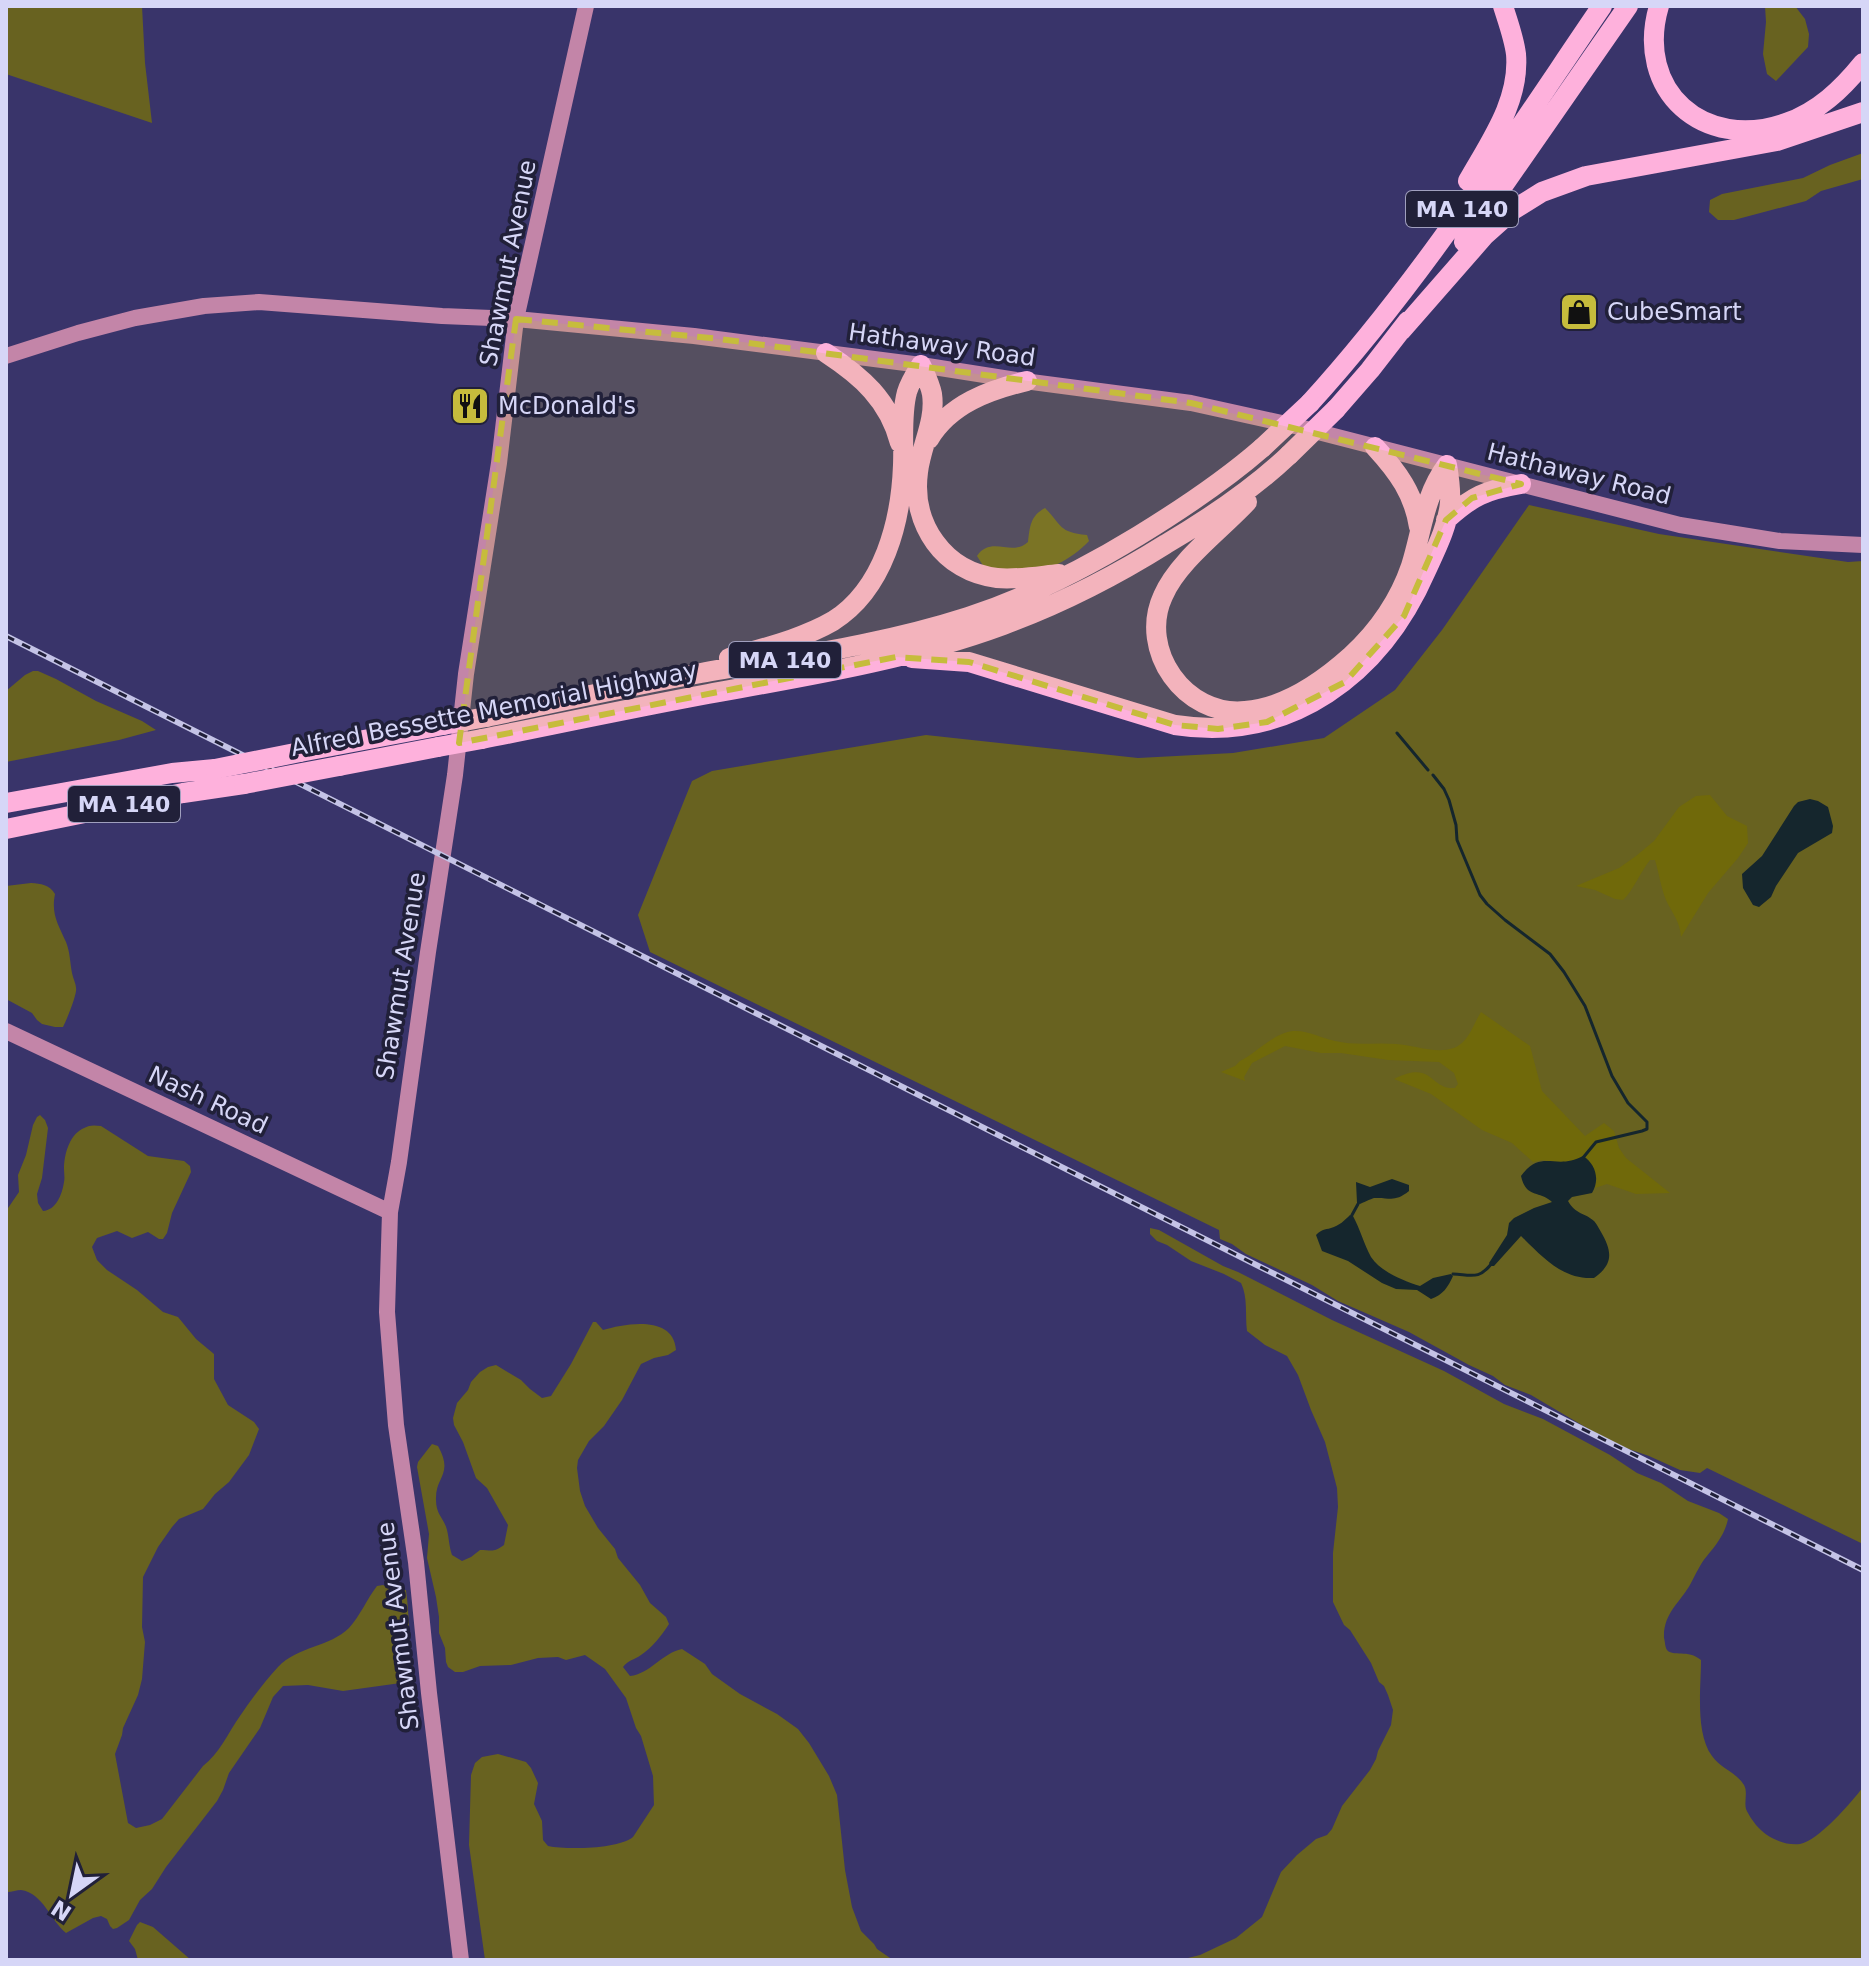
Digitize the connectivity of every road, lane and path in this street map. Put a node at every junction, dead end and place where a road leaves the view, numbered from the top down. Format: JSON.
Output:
{"nodes":[{"id":1,"x":586,"y":6,"type":"edge"},
{"id":2,"x":1503,"y":6,"type":"edge"},
{"id":3,"x":1602,"y":6,"type":"edge"},
{"id":4,"x":1628,"y":6,"type":"edge"},
{"id":5,"x":1659,"y":6,"type":"edge"},
{"id":6,"x":1863,"y":63,"type":"edge"},
{"id":7,"x":1863,"y":112,"type":"edge"},
{"id":8,"x":1394,"y":305,"type":"junction"},
{"id":9,"x":516,"y":319,"type":"junction"},
{"id":10,"x":1401,"y":331,"type":"junction"},
{"id":11,"x":826,"y":353,"type":"junction"},
{"id":12,"x":6,"y":356,"type":"edge"},
{"id":13,"x":921,"y":365,"type":"junction"},
{"id":14,"x":1027,"y":381,"type":"junction"},
{"id":15,"x":1375,"y":447,"type":"junction"},
{"id":16,"x":923,"y":450,"type":"junction"},
{"id":17,"x":1285,"y":459,"type":"junction"},
{"id":18,"x":1447,"y":465,"type":"junction"},
{"id":19,"x":903,"y":467,"type":"junction"},
{"id":20,"x":1521,"y":484,"type":"junction"},
{"id":21,"x":1446,"y":520,"type":"junction"},
{"id":22,"x":1420,"y":531,"type":"junction"},
{"id":23,"x":1863,"y":545,"type":"edge"},
{"id":24,"x":1075,"y":572,"type":"junction"},
{"id":25,"x":896,"y":657,"type":"junction"},
{"id":26,"x":636,"y":685,"type":"junction"},
{"id":27,"x":6,"y":803,"type":"edge"},
{"id":28,"x":6,"y":829,"type":"edge"},
{"id":29,"x":6,"y":1031,"type":"edge"},
{"id":30,"x":390,"y":1212,"type":"junction"},
{"id":31,"x":461,"y":1960,"type":"edge"}],
"edges":[{"from":1,"to":9,"type":"main road","name":"Shawmut Avenue"},
{"from":2,"to":8,"type":"highway"},
{"from":3,"to":8,"type":"highway","name":"Alfred Bessette Memorial Highway","number":"MA 140"},
{"from":4,"to":10,"type":"highway","name":"Alfred Bessette Memorial Highway","number":"MA 140"},
{"from":5,"to":6,"type":"highway"},
{"from":7,"to":10,"type":"highway"},
{"from":8,"to":24,"type":"highway","name":"Alfred Bessette Memorial Highway","number":"MA 140","bridge":true},
{"from":9,"to":11,"type":"main road","name":"Hathaway Road"},
{"from":9,"to":12,"type":"main road","name":"Hathaway Road"},
{"from":9,"to":30,"type":"main road","name":"Shawmut Avenue"},
{"from":10,"to":17,"type":"highway","name":"Alfred Bessette Memorial Highway","number":"MA 140","bridge":true},
{"from":11,"to":13,"type":"main road","name":"Hathaway Road"},
{"from":11,"to":19,"type":"highway"},
{"from":13,"to":14,"type":"main road","name":"Hathaway Road"},
{"from":13,"to":16,"type":"highway"},
{"from":13,"to":19,"type":"highway"},
{"from":14,"to":15,"type":"main road","name":"Hathaway Road"},
{"from":14,"to":16,"type":"highway"},
{"from":15,"to":18,"type":"main road","name":"Hathaway Road"},
{"from":15,"to":22,"type":"highway"},
{"from":16,"to":24,"type":"highway"},
{"from":17,"to":22,"type":"highway"},
{"from":17,"to":25,"type":"highway","name":"Alfred Bessette Memorial Highway","number":"MA 140"},
{"from":18,"to":20,"type":"main road","name":"Hathaway Road"},
{"from":18,"to":21,"type":"highway"},
{"from":18,"to":22,"type":"highway"},
{"from":19,"to":26,"type":"highway"},
{"from":20,"to":21,"type":"highway"},
{"from":20,"to":23,"type":"main road","name":"Hathaway Road"},
{"from":21,"to":25,"type":"highway"},
{"from":24,"to":26,"type":"highway","name":"Alfred Bessette Memorial Highway","number":"MA 140"},
{"from":25,"to":28,"type":"highway","name":"Alfred Bessette Memorial Highway","number":"MA 140","bridge":true},
{"from":26,"to":27,"type":"highway","name":"Alfred Bessette Memorial Highway","number":"MA 140","bridge":true},
{"from":29,"to":30,"type":"main road","name":"Nash Road"},
{"from":30,"to":31,"type":"main road","name":"Shawmut Avenue"}]}
